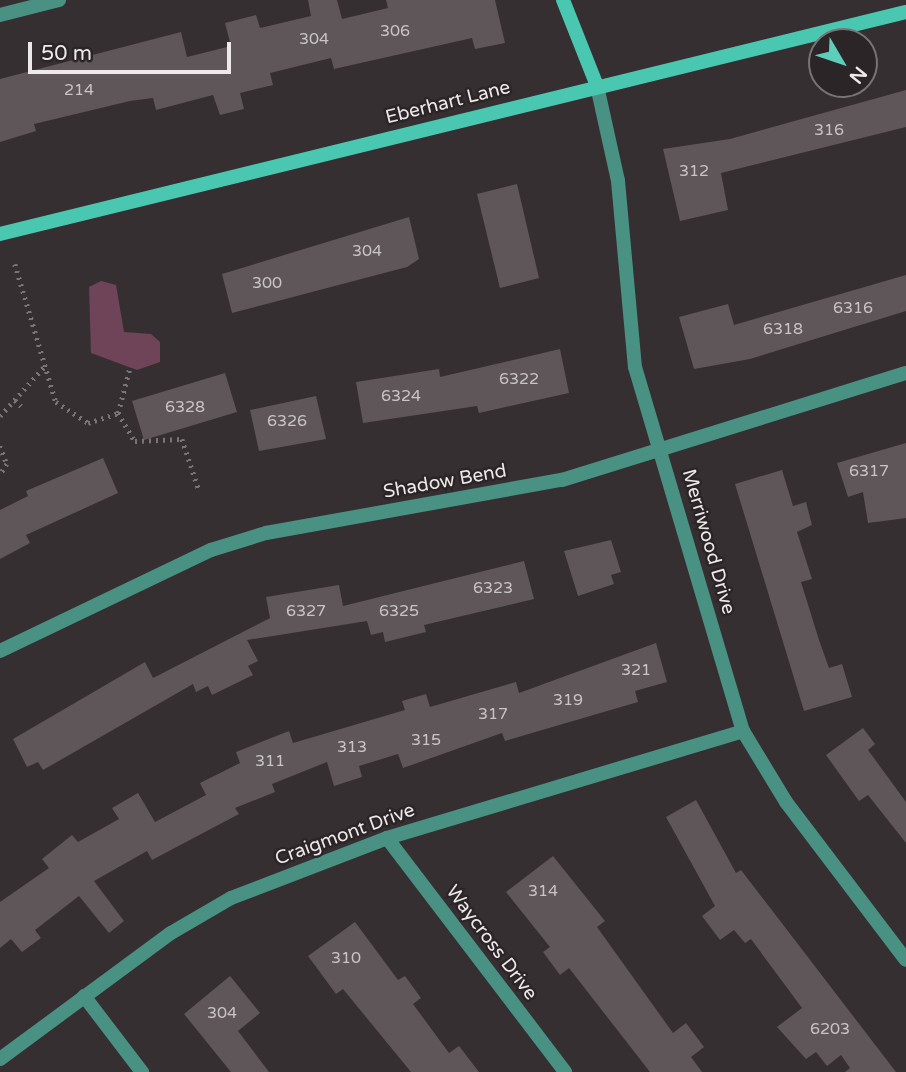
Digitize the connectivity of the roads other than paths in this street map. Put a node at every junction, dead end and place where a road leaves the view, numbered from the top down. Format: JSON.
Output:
{"nodes":[{"id":1,"x":59,"y":0,"type":"edge"},
{"id":2,"x":562,"y":0,"type":"edge"},
{"id":3,"x":42,"y":2,"type":"edge"},
{"id":4,"x":906,"y":12,"type":"edge"},
{"id":5,"x":0,"y":15,"type":"edge"},
{"id":6,"x":597,"y":86,"type":"junction"},
{"id":7,"x":0,"y":234,"type":"edge"},
{"id":8,"x":906,"y":373,"type":"edge"},
{"id":9,"x":661,"y":449,"type":"junction"},
{"id":10,"x":0,"y":651,"type":"edge"},
{"id":11,"x":743,"y":731,"type":"junction"},
{"id":12,"x":387,"y":838,"type":"junction"},
{"id":13,"x":906,"y":960,"type":"edge"},
{"id":14,"x":84,"y":996,"type":"junction"},
{"id":15,"x":0,"y":1059,"type":"edge"},
{"id":16,"x":142,"y":1072,"type":"edge"},
{"id":17,"x":565,"y":1072,"type":"edge"}],
"edges":[{"from":1,"to":3,"type":"street"},
{"from":2,"to":6,"type":"street"},
{"from":3,"to":5,"type":"street"},
{"from":4,"to":6,"type":"street","name":"Eberhart Lane"},
{"from":6,"to":7,"type":"street","name":"Eberhart Lane"},
{"from":6,"to":9,"type":"street","name":"Merriwood Drive"},
{"from":8,"to":9,"type":"street","name":"Shadow Bend"},
{"from":9,"to":10,"type":"street","name":"Shadow Bend"},
{"from":9,"to":11,"type":"street","name":"Merriwood Drive"},
{"from":11,"to":12,"type":"street","name":"Craigmont Drive"},
{"from":11,"to":13,"type":"street","name":"Merriwood Drive"},
{"from":12,"to":14,"type":"street","name":"Craigmont Drive"},
{"from":12,"to":17,"type":"street","name":"Waycross Drive"},
{"from":14,"to":15,"type":"street","name":"Craigmont Drive"},
{"from":14,"to":16,"type":"street"}]}
